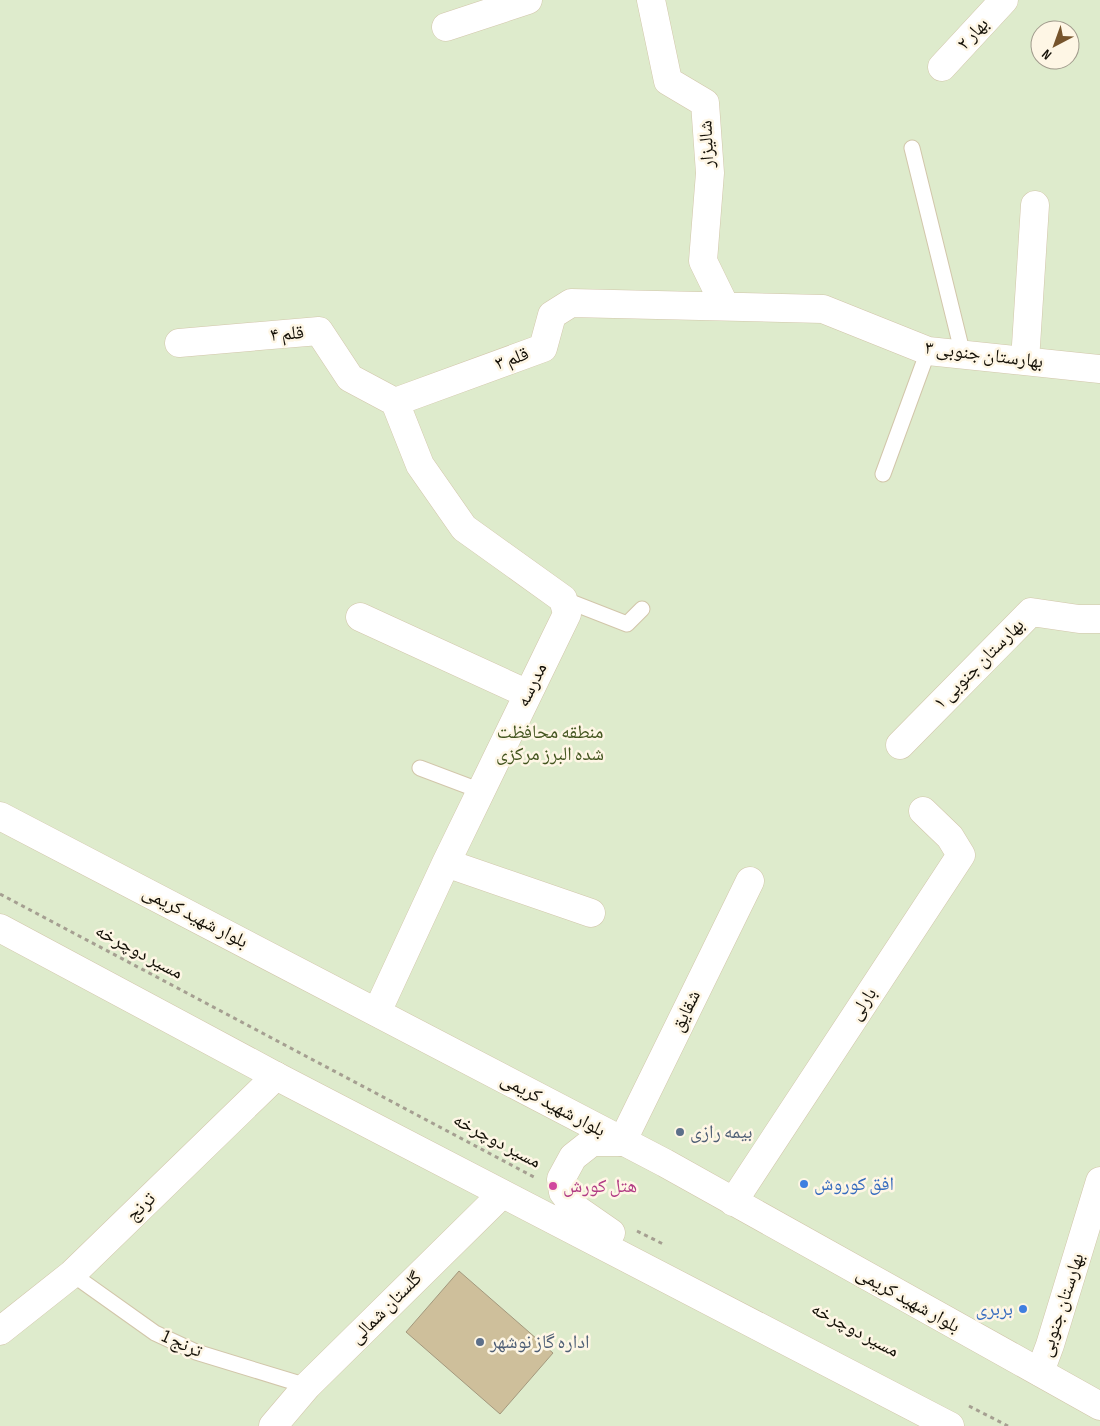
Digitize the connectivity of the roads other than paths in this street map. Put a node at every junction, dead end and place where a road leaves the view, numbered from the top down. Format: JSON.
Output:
{"nodes":[{"id":1,"x":528,"y":0,"type":"edge"},
{"id":2,"x":651,"y":0,"type":"edge"},
{"id":3,"x":1004,"y":0,"type":"edge"},
{"id":4,"x":446,"y":27,"type":"dead end"},
{"id":5,"x":942,"y":67,"type":"dead end"},
{"id":6,"x":912,"y":148,"type":"dead end"},
{"id":7,"x":1035,"y":205,"type":"dead end"},
{"id":8,"x":725,"y":306,"type":"junction"},
{"id":9,"x":179,"y":344,"type":"dead end"},
{"id":10,"x":928,"y":351,"type":"junction"},
{"id":11,"x":963,"y":355,"type":"junction"},
{"id":12,"x":1025,"y":361,"type":"junction"},
{"id":13,"x":1100,"y":369,"type":"edge"},
{"id":14,"x":395,"y":402,"type":"junction"},
{"id":15,"x":883,"y":474,"type":"dead end"},
{"id":16,"x":563,"y":599,"type":"junction"},
{"id":17,"x":642,"y":609,"type":"dead end"},
{"id":18,"x":360,"y":617,"type":"dead end"},
{"id":19,"x":1100,"y":619,"type":"edge"},
{"id":20,"x":528,"y":694,"type":"junction"},
{"id":21,"x":900,"y":745,"type":"dead end"},
{"id":22,"x":420,"y":768,"type":"dead end"},
{"id":23,"x":481,"y":791,"type":"junction"},
{"id":24,"x":923,"y":811,"type":"dead end"},
{"id":25,"x":0,"y":816,"type":"edge"},
{"id":26,"x":446,"y":863,"type":"junction"},
{"id":27,"x":750,"y":881,"type":"dead end"},
{"id":28,"x":591,"y":913,"type":"dead end"},
{"id":29,"x":0,"y":928,"type":"edge"},
{"id":30,"x":377,"y":1012,"type":"junction"},
{"id":31,"x":276,"y":1076,"type":"junction"},
{"id":32,"x":622,"y":1142,"type":"junction"},
{"id":33,"x":1100,"y":1181,"type":"edge"},
{"id":34,"x":502,"y":1194,"type":"junction"},
{"id":35,"x":733,"y":1202,"type":"junction"},
{"id":36,"x":72,"y":1274,"type":"junction"},
{"id":37,"x":0,"y":1331,"type":"edge"},
{"id":38,"x":1040,"y":1372,"type":"junction"},
{"id":39,"x":307,"y":1386,"type":"junction"},
{"id":40,"x":879,"y":1389,"type":"junction"},
{"id":41,"x":1100,"y":1406,"type":"edge"},
{"id":42,"x":273,"y":1426,"type":"edge"},
{"id":43,"x":950,"y":1426,"type":"edge"}],
"edges":[{"from":1,"to":4,"type":"street"},
{"from":2,"to":8,"type":"street","name":"شالیزار"},
{"from":3,"to":5,"type":"street","name":"بهار ۲"},
{"from":6,"to":11,"type":"lane"},
{"from":7,"to":12,"type":"street"},
{"from":8,"to":10,"type":"street","name":"بهارستان جنوبی ۳"},
{"from":8,"to":14,"type":"street","name":"قلم ۳"},
{"from":9,"to":14,"type":"street","name":"قلم ۴"},
{"from":10,"to":11,"type":"street","name":"بهارستان جنوبی ۳"},
{"from":10,"to":15,"type":"lane"},
{"from":11,"to":12,"type":"street","name":"بهارستان جنوبی ۳"},
{"from":12,"to":13,"type":"street","name":"بهارستان جنوبی ۳"},
{"from":14,"to":16,"type":"street"},
{"from":16,"to":17,"type":"lane"},
{"from":16,"to":20,"type":"street","name":"مدرسه"},
{"from":18,"to":20,"type":"street"},
{"from":19,"to":21,"type":"street","name":"بهارستان جنوبی ۱"},
{"from":20,"to":23,"type":"street","name":"مدرسه"},
{"from":22,"to":23,"type":"lane"},
{"from":23,"to":26,"type":"street","name":"مدرسه"},
{"from":24,"to":35,"type":"street","name":"بارلی"},
{"from":25,"to":30,"type":"street","name":"بلوار شهید کریمی"},
{"from":26,"to":28,"type":"street"},
{"from":26,"to":30,"type":"street","name":"مدرسه"},
{"from":27,"to":32,"type":"street","name":"شقایق"},
{"from":29,"to":31,"type":"street"},
{"from":30,"to":32,"type":"street","name":"بلوار شهید کریمی"},
{"from":31,"to":34,"type":"street"},
{"from":31,"to":36,"type":"street","name":"ترنج"},
{"from":32,"to":35,"type":"street","name":"بلوار شهید کریمی"},
{"from":32,"to":40,"type":"street"},
{"from":33,"to":38,"type":"street","name":"بهارستان جنوبی"},
{"from":34,"to":39,"type":"street","name":"گلستان شمالی"},
{"from":34,"to":40,"type":"street"},
{"from":35,"to":38,"type":"street","name":"بلوار شهید کریمی"},
{"from":36,"to":37,"type":"street","name":"ترنج"},
{"from":36,"to":39,"type":"lane","name":"ترنج 1"},
{"from":38,"to":41,"type":"street","name":"بلوار شهید کریمی"},
{"from":39,"to":42,"type":"street","name":"گلستان شمالی"},
{"from":40,"to":43,"type":"street"}]}
